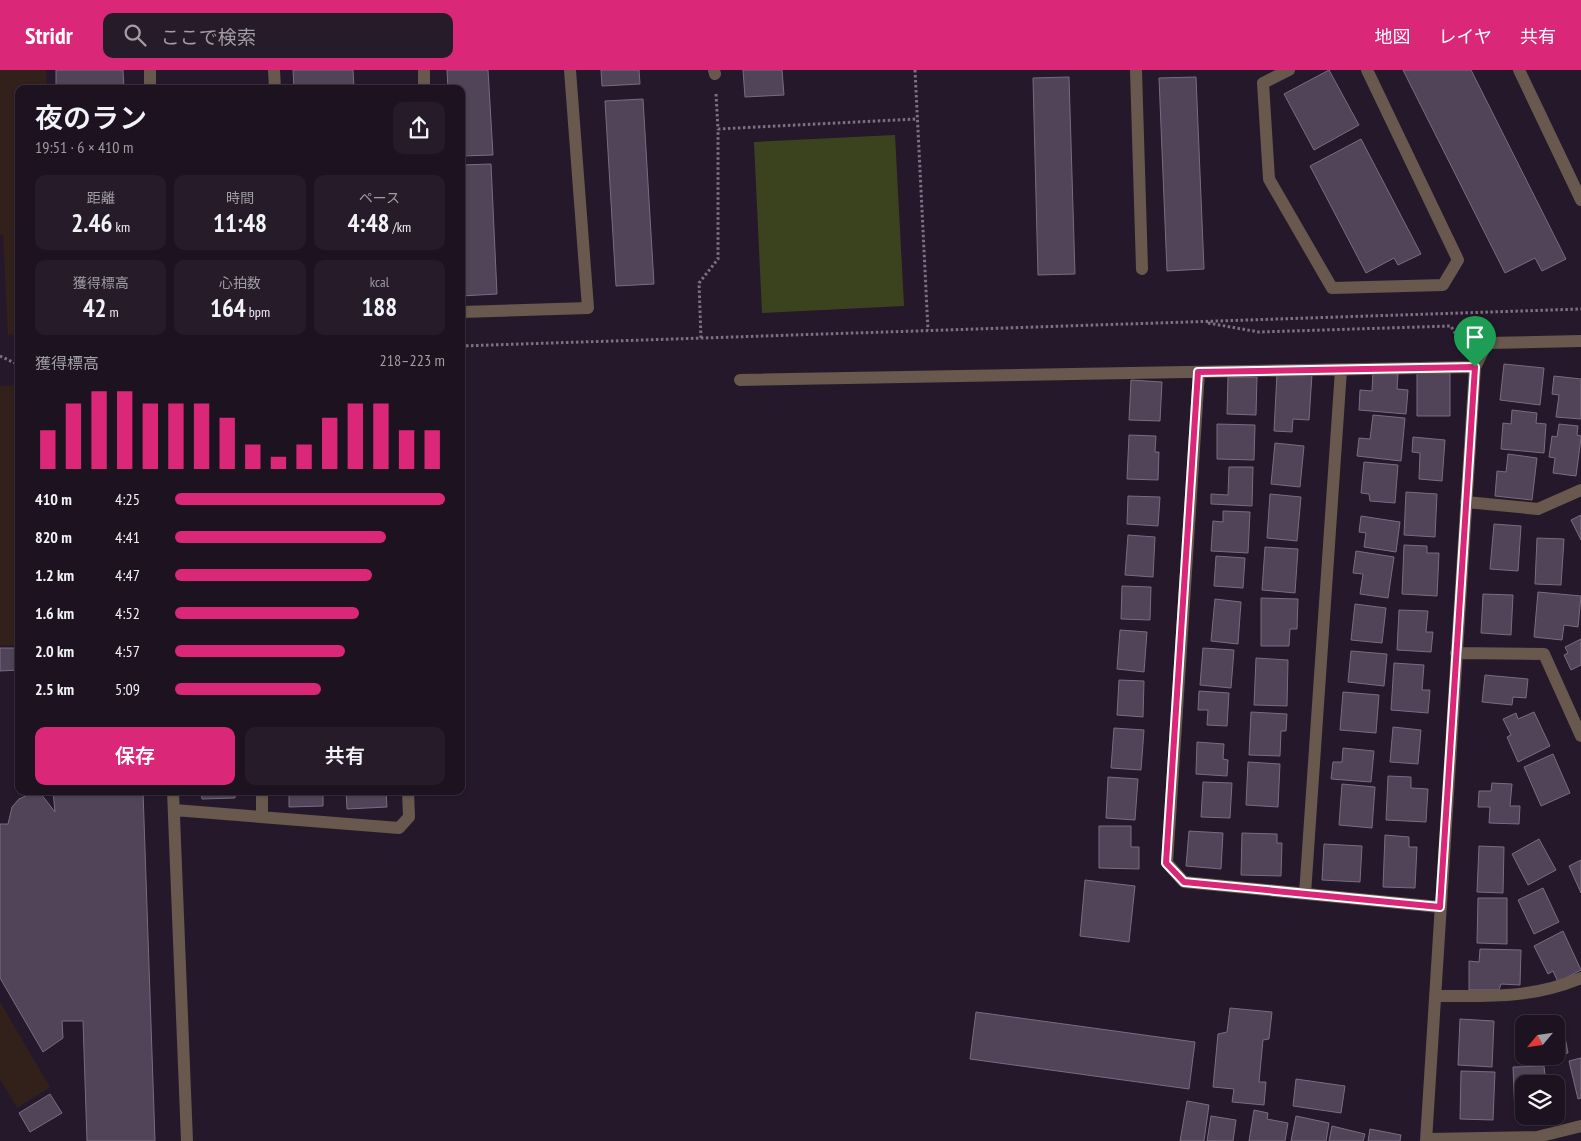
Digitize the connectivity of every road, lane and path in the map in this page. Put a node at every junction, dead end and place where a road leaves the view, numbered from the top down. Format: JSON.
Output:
{"nodes":[{"id":1,"x":150,"y":70,"type":"edge"},
{"id":2,"x":274,"y":70,"type":"edge"},
{"id":3,"x":424,"y":70,"type":"edge"},
{"id":4,"x":570,"y":70,"type":"edge"},
{"id":5,"x":915,"y":70,"type":"edge"},
{"id":6,"x":1136,"y":70,"type":"edge"},
{"id":7,"x":1289,"y":70,"type":"edge"},
{"id":8,"x":1367,"y":70,"type":"edge"},
{"id":9,"x":1519,"y":70,"type":"edge"},
{"id":10,"x":714,"y":72,"type":"edge"},
{"id":11,"x":150,"y":85,"type":"edge"},
{"id":12,"x":275,"y":85,"type":"edge"},
{"id":13,"x":424,"y":85,"type":"edge"},
{"id":14,"x":917,"y":119,"type":"junction"},
{"id":15,"x":718,"y":129,"type":"junction"},
{"id":16,"x":1581,"y":200,"type":"edge"},
{"id":17,"x":1142,"y":269,"type":"dead end"},
{"id":18,"x":1581,"y":309,"type":"edge"},
{"id":19,"x":465,"y":312,"type":"edge"},
{"id":20,"x":1200,"y":321,"type":"junction"},
{"id":21,"x":928,"y":330,"type":"junction"},
{"id":22,"x":700,"y":338,"type":"junction"},
{"id":23,"x":1581,"y":341,"type":"edge"},
{"id":24,"x":465,"y":346,"type":"edge"},
{"id":25,"x":0,"y":356,"type":"edge"},
{"id":26,"x":15,"y":363,"type":"edge"},
{"id":27,"x":1475,"y":367,"type":"junction"},
{"id":28,"x":1341,"y":370,"type":"junction"},
{"id":29,"x":1198,"y":372,"type":"junction"},
{"id":30,"x":740,"y":380,"type":"dead end"},
{"id":31,"x":1581,"y":490,"type":"edge"},
{"id":32,"x":1466,"y":502,"type":"junction"},
{"id":33,"x":1456,"y":653,"type":"junction"},
{"id":34,"x":1581,"y":736,"type":"edge"},
{"id":35,"x":174,"y":795,"type":"edge"},
{"id":36,"x":262,"y":795,"type":"edge"},
{"id":37,"x":408,"y":795,"type":"edge"},
{"id":38,"x":174,"y":810,"type":"junction"},
{"id":39,"x":262,"y":817,"type":"junction"},
{"id":40,"x":1305,"y":894,"type":"junction"},
{"id":41,"x":1440,"y":907,"type":"junction"},
{"id":42,"x":1581,"y":978,"type":"edge"},
{"id":43,"x":1435,"y":996,"type":"junction"},
{"id":44,"x":1581,"y":1126,"type":"edge"},
{"id":45,"x":1426,"y":1140,"type":"edge"},
{"id":46,"x":187,"y":1141,"type":"edge"}],
"edges":[{"from":1,"to":11,"type":"street"},
{"from":2,"to":12,"type":"street"},
{"from":3,"to":13,"type":"street"},
{"from":4,"to":19,"type":"street"},
{"from":5,"to":14,"type":"path"},
{"from":6,"to":17,"type":"street"},
{"from":7,"to":8,"type":"street"},
{"from":9,"to":16,"type":"street"},
{"from":10,"to":15,"type":"path"},
{"from":14,"to":15,"type":"path"},
{"from":14,"to":21,"type":"path"},
{"from":15,"to":22,"type":"path"},
{"from":18,"to":20,"type":"path"},
{"from":20,"to":21,"type":"path"},
{"from":20,"to":27,"type":"path"},
{"from":21,"to":22,"type":"path"},
{"from":22,"to":24,"type":"path"},
{"from":23,"to":27,"type":"street"},
{"from":25,"to":26,"type":"path"},
{"from":27,"to":28,"type":"street"},
{"from":27,"to":32,"type":"street"},
{"from":28,"to":29,"type":"street"},
{"from":28,"to":40,"type":"street"},
{"from":29,"to":30,"type":"street"},
{"from":29,"to":40,"type":"street"},
{"from":31,"to":32,"type":"street"},
{"from":32,"to":33,"type":"street"},
{"from":33,"to":34,"type":"street"},
{"from":33,"to":41,"type":"street"},
{"from":35,"to":38,"type":"street"},
{"from":36,"to":39,"type":"street"},
{"from":37,"to":39,"type":"street"},
{"from":38,"to":39,"type":"street"},
{"from":38,"to":46,"type":"street"},
{"from":40,"to":41,"type":"street"},
{"from":41,"to":43,"type":"street"},
{"from":42,"to":43,"type":"street"},
{"from":43,"to":45,"type":"street"},
{"from":44,"to":45,"type":"street"}]}
